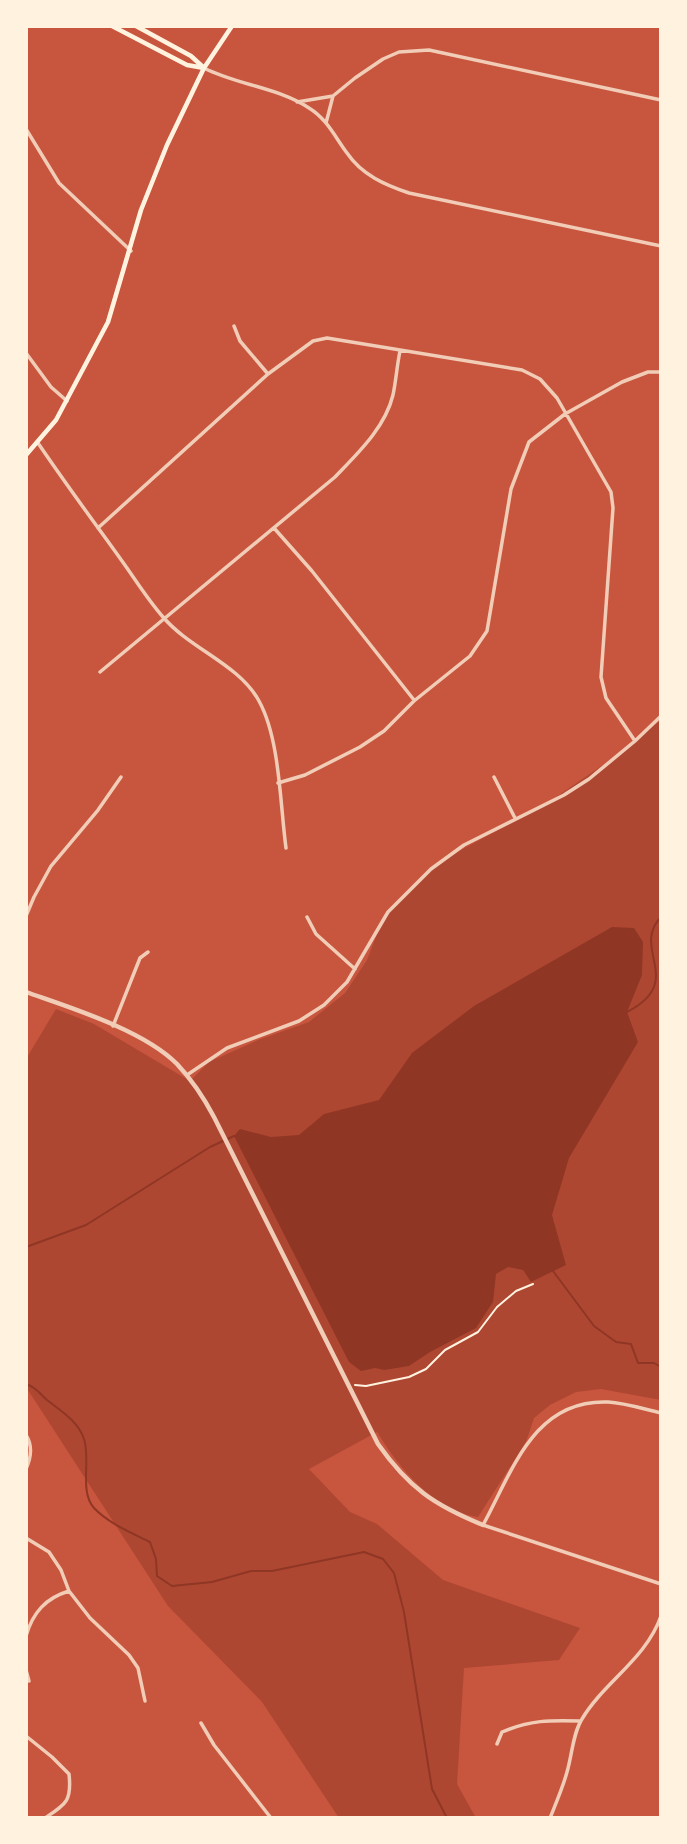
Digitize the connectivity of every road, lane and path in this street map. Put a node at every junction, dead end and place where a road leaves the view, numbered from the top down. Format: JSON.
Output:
{"nodes":[{"id":1,"x":112,"y":26,"type":"edge"},
{"id":2,"x":136,"y":26,"type":"edge"},
{"id":3,"x":232,"y":26,"type":"edge"},
{"id":4,"x":204,"y":68,"type":"junction"},
{"id":5,"x":333,"y":96,"type":"junction"},
{"id":6,"x":661,"y":100,"type":"edge"},
{"id":7,"x":298,"y":102,"type":"junction"},
{"id":8,"x":326,"y":123,"type":"junction"},
{"id":9,"x":26,"y":129,"type":"edge"},
{"id":10,"x":661,"y":246,"type":"edge"},
{"id":11,"x":131,"y":251,"type":"junction"},
{"id":12,"x":234,"y":326,"type":"dead end"},
{"id":13,"x":400,"y":351,"type":"junction"},
{"id":14,"x":26,"y":354,"type":"edge"},
{"id":15,"x":661,"y":372,"type":"edge"},
{"id":16,"x":268,"y":374,"type":"junction"},
{"id":17,"x":67,"y":401,"type":"junction"},
{"id":18,"x":565,"y":414,"type":"junction"},
{"id":19,"x":38,"y":443,"type":"junction"},
{"id":20,"x":26,"y":455,"type":"edge"},
{"id":21,"x":98,"y":528,"type":"junction"},
{"id":22,"x":274,"y":528,"type":"junction"},
{"id":23,"x":164,"y":620,"type":"junction"},
{"id":24,"x":100,"y":672,"type":"dead end"},
{"id":25,"x":414,"y":701,"type":"junction"},
{"id":26,"x":661,"y":716,"type":"edge"},
{"id":27,"x":635,"y":741,"type":"junction"},
{"id":28,"x":121,"y":776,"type":"dead end"},
{"id":29,"x":494,"y":777,"type":"dead end"},
{"id":30,"x":278,"y":783,"type":"junction"},
{"id":31,"x":515,"y":818,"type":"junction"},
{"id":32,"x":286,"y":848,"type":"dead end"},
{"id":33,"x":26,"y":916,"type":"edge"},
{"id":34,"x":307,"y":917,"type":"dead end"},
{"id":35,"x":148,"y":952,"type":"dead end"},
{"id":36,"x":355,"y":970,"type":"junction"},
{"id":37,"x":26,"y":992,"type":"edge"},
{"id":38,"x":113,"y":1026,"type":"junction"},
{"id":39,"x":187,"y":1075,"type":"junction"},
{"id":40,"x":533,"y":1284,"type":"dead end"},
{"id":41,"x":353,"y":1385,"type":"dead end"},
{"id":42,"x":661,"y":1413,"type":"edge"},
{"id":43,"x":26,"y":1435,"type":"edge"},
{"id":44,"x":26,"y":1469,"type":"edge"},
{"id":45,"x":484,"y":1525,"type":"junction"},
{"id":46,"x":26,"y":1538,"type":"edge"},
{"id":47,"x":661,"y":1584,"type":"edge"},
{"id":48,"x":69,"y":1591,"type":"junction"},
{"id":49,"x":661,"y":1616,"type":"edge"},
{"id":50,"x":26,"y":1636,"type":"edge"},
{"id":51,"x":26,"y":1670,"type":"edge"},
{"id":52,"x":29,"y":1681,"type":"dead end"},
{"id":53,"x":145,"y":1701,"type":"dead end"},
{"id":54,"x":580,"y":1721,"type":"junction"},
{"id":55,"x":201,"y":1723,"type":"dead end"},
{"id":56,"x":26,"y":1736,"type":"edge"},
{"id":57,"x":497,"y":1744,"type":"dead end"},
{"id":58,"x":45,"y":1818,"type":"edge"},
{"id":59,"x":271,"y":1818,"type":"edge"},
{"id":60,"x":550,"y":1818,"type":"edge"}],
"edges":[{"from":1,"to":4,"type":"main road"},
{"from":2,"to":4,"type":"main road"},
{"from":3,"to":4,"type":"main road"},
{"from":4,"to":7,"type":"street"},
{"from":4,"to":11,"type":"main road"},
{"from":5,"to":6,"type":"street"},
{"from":5,"to":7,"type":"street"},
{"from":5,"to":8,"type":"street"},
{"from":7,"to":8,"type":"street"},
{"from":8,"to":10,"type":"street"},
{"from":9,"to":11,"type":"street"},
{"from":11,"to":17,"type":"main road"},
{"from":12,"to":16,"type":"street"},
{"from":13,"to":16,"type":"street"},
{"from":13,"to":18,"type":"street"},
{"from":13,"to":22,"type":"street"},
{"from":14,"to":17,"type":"street"},
{"from":15,"to":18,"type":"street"},
{"from":16,"to":21,"type":"street"},
{"from":17,"to":19,"type":"main road"},
{"from":18,"to":25,"type":"street"},
{"from":18,"to":27,"type":"street"},
{"from":19,"to":20,"type":"main road"},
{"from":19,"to":21,"type":"street"},
{"from":21,"to":23,"type":"street"},
{"from":22,"to":23,"type":"street"},
{"from":22,"to":25,"type":"street"},
{"from":23,"to":24,"type":"street"},
{"from":23,"to":30,"type":"street"},
{"from":25,"to":30,"type":"street"},
{"from":26,"to":27,"type":"street"},
{"from":27,"to":31,"type":"street"},
{"from":28,"to":33,"type":"street"},
{"from":29,"to":31,"type":"street"},
{"from":30,"to":32,"type":"street"},
{"from":31,"to":36,"type":"street"},
{"from":34,"to":36,"type":"street"},
{"from":35,"to":38,"type":"street"},
{"from":36,"to":39,"type":"street"},
{"from":37,"to":38,"type":"street"},
{"from":38,"to":39,"type":"street"},
{"from":39,"to":45,"type":"street"},
{"from":40,"to":41,"type":"path"},
{"from":42,"to":45,"type":"street"},
{"from":43,"to":44,"type":"street"},
{"from":45,"to":47,"type":"street"},
{"from":46,"to":48,"type":"street"},
{"from":48,"to":50,"type":"street"},
{"from":48,"to":53,"type":"street"},
{"from":49,"to":54,"type":"street"},
{"from":51,"to":52,"type":"street"},
{"from":54,"to":57,"type":"street"},
{"from":54,"to":60,"type":"street"},
{"from":55,"to":59,"type":"street"},
{"from":56,"to":58,"type":"street"}]}
